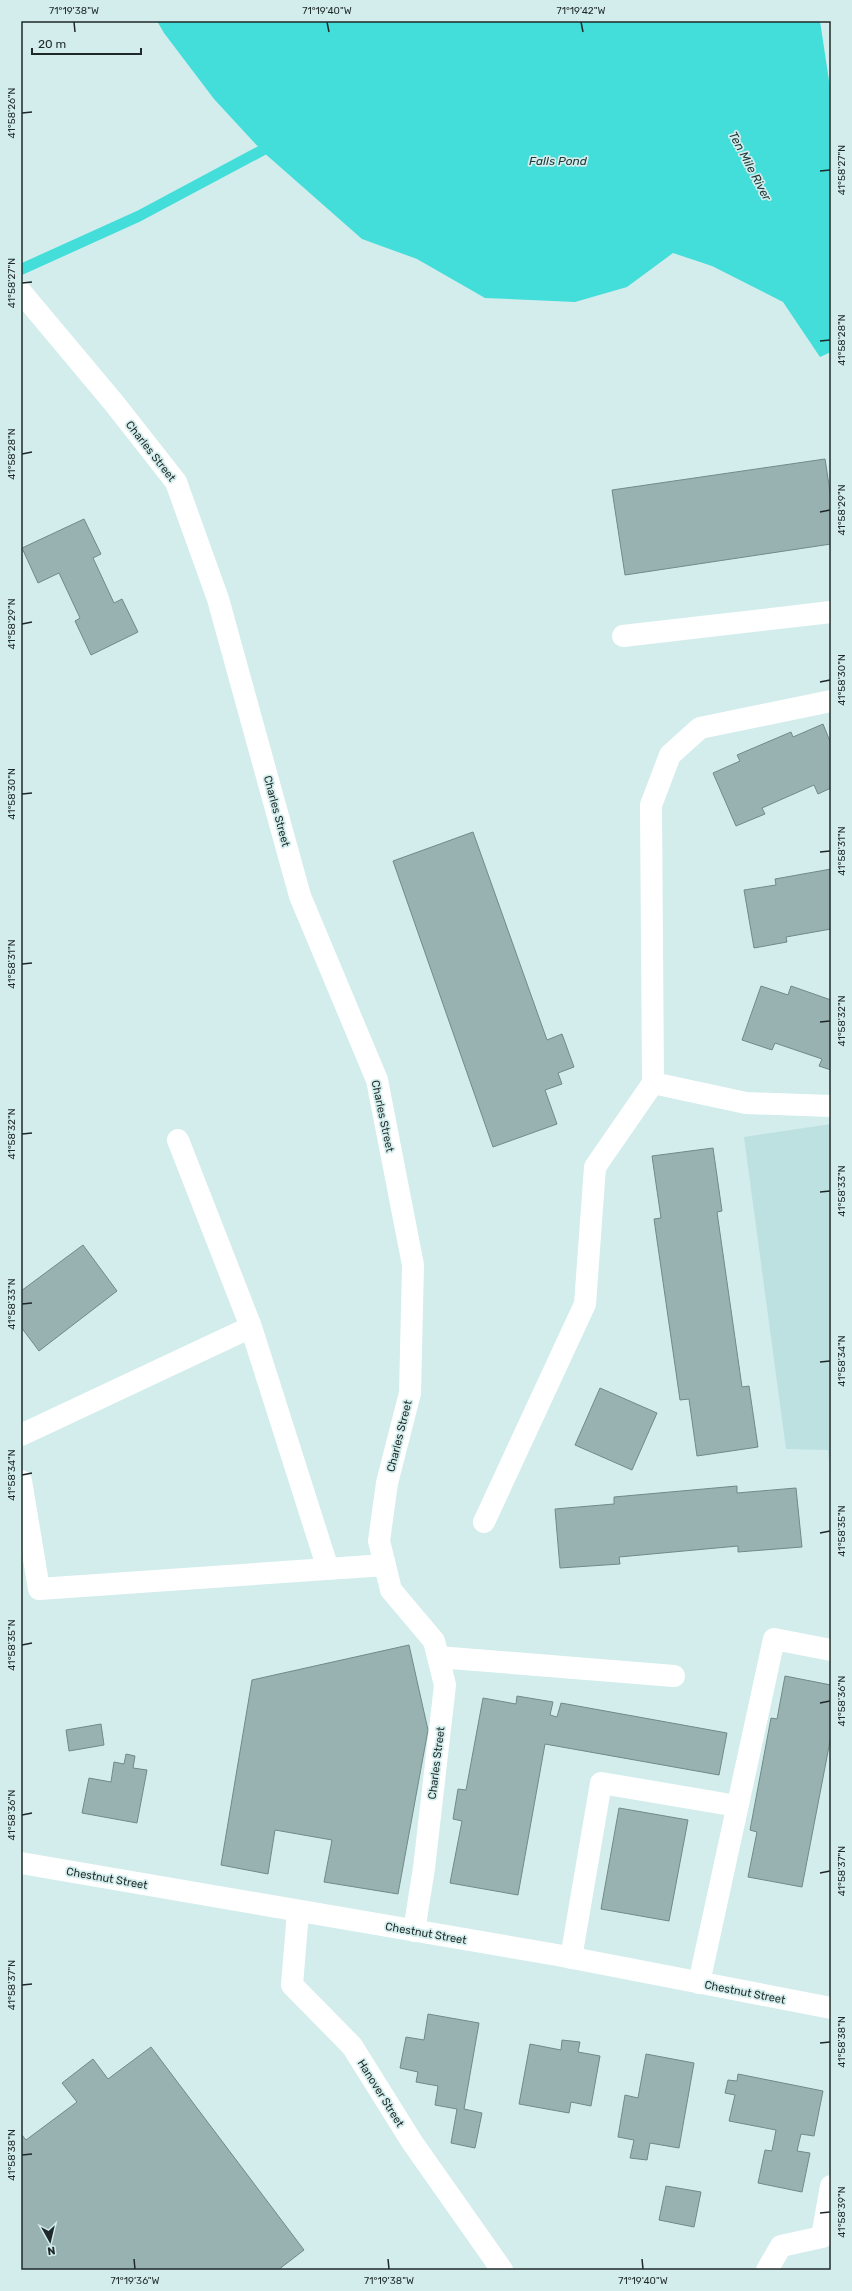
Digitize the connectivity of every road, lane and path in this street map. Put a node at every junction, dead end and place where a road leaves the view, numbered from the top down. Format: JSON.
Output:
{"nodes":[{"id":1,"x":21,"y":292,"type":"edge"},
{"id":2,"x":831,"y":612,"type":"edge"},
{"id":3,"x":623,"y":636,"type":"dead end"},
{"id":4,"x":831,"y":700,"type":"edge"},
{"id":5,"x":653,"y":1082,"type":"junction"},
{"id":6,"x":831,"y":1106,"type":"edge"},
{"id":7,"x":178,"y":1140,"type":"dead end"},
{"id":8,"x":251,"y":1326,"type":"junction"},
{"id":9,"x":21,"y":1436,"type":"edge"},
{"id":10,"x":21,"y":1481,"type":"edge"},
{"id":11,"x":484,"y":1522,"type":"dead end"},
{"id":12,"x":386,"y":1566,"type":"junction"},
{"id":13,"x":328,"y":1569,"type":"junction"},
{"id":14,"x":831,"y":1650,"type":"edge"},
{"id":15,"x":438,"y":1657,"type":"junction"},
{"id":16,"x":674,"y":1676,"type":"dead end"},
{"id":17,"x":737,"y":1806,"type":"junction"},
{"id":18,"x":21,"y":1863,"type":"edge"},
{"id":19,"x":298,"y":1912,"type":"junction"},
{"id":20,"x":414,"y":1931,"type":"junction"},
{"id":21,"x":571,"y":1958,"type":"junction"},
{"id":22,"x":699,"y":1983,"type":"junction"},
{"id":23,"x":831,"y":2008,"type":"edge"},
{"id":24,"x":831,"y":2186,"type":"edge"},
{"id":25,"x":502,"y":2270,"type":"edge"},
{"id":26,"x":767,"y":2270,"type":"edge"}],
"edges":[{"from":1,"to":12,"type":"street","name":"Charles Street"},
{"from":2,"to":3,"type":"street"},
{"from":4,"to":5,"type":"street"},
{"from":5,"to":6,"type":"street"},
{"from":5,"to":11,"type":"street"},
{"from":7,"to":8,"type":"street"},
{"from":8,"to":9,"type":"street"},
{"from":8,"to":13,"type":"street"},
{"from":10,"to":13,"type":"street"},
{"from":12,"to":13,"type":"street"},
{"from":12,"to":15,"type":"street","name":"Charles Street"},
{"from":14,"to":17,"type":"street"},
{"from":15,"to":16,"type":"street"},
{"from":15,"to":20,"type":"street","name":"Charles Street"},
{"from":17,"to":21,"type":"street"},
{"from":17,"to":22,"type":"street"},
{"from":18,"to":19,"type":"street","name":"Chestnut Street"},
{"from":19,"to":20,"type":"street","name":"Chestnut Street"},
{"from":19,"to":25,"type":"street","name":"Hanover Street"},
{"from":20,"to":21,"type":"street","name":"Chestnut Street"},
{"from":21,"to":22,"type":"street","name":"Chestnut Street"},
{"from":22,"to":23,"type":"street","name":"Chestnut Street"},
{"from":24,"to":26,"type":"street"}]}
